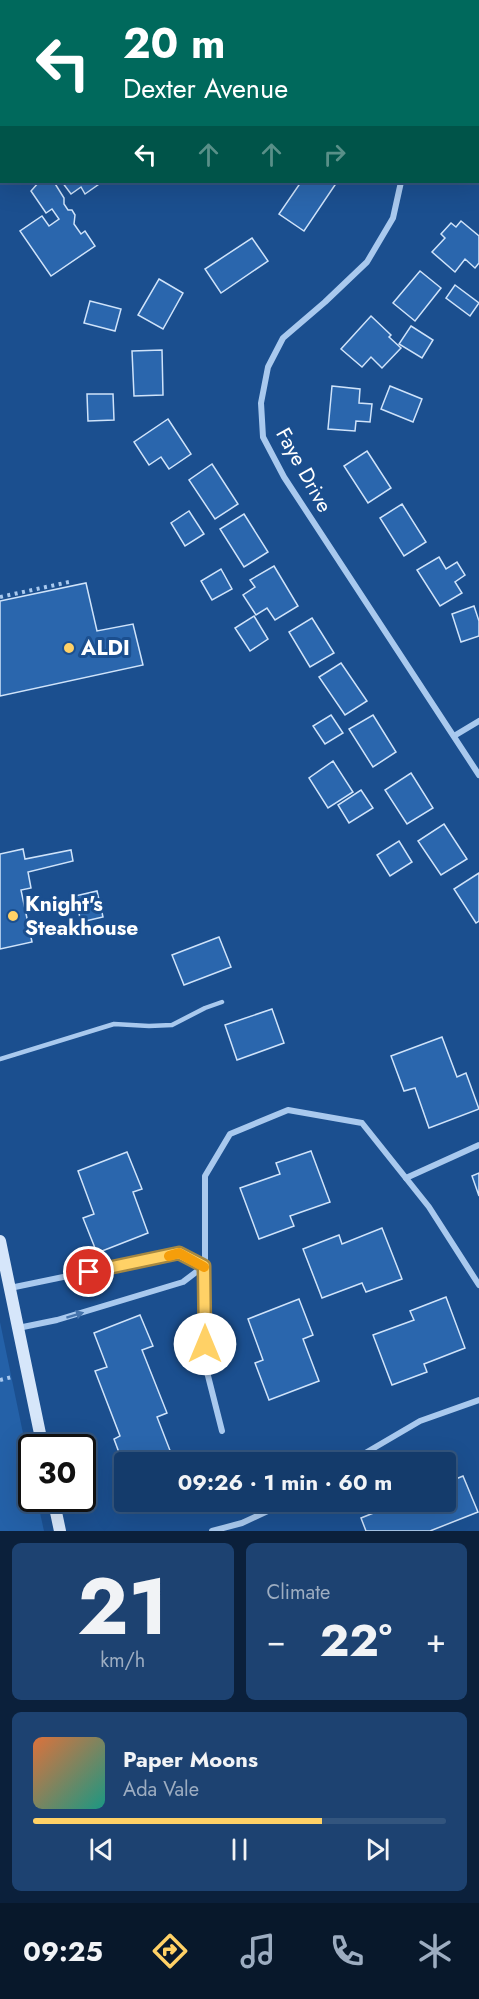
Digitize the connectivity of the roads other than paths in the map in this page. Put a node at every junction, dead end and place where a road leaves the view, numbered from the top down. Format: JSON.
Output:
{"nodes":[{"id":1,"x":401,"y":183,"type":"edge"},
{"id":2,"x":479,"y":721,"type":"edge"},
{"id":3,"x":454,"y":736,"type":"junction"},
{"id":4,"x":479,"y":775,"type":"edge"},
{"id":5,"x":222,"y":1002,"type":"dead end"},
{"id":6,"x":0,"y":1059,"type":"edge"},
{"id":7,"x":479,"y":1145,"type":"edge"},
{"id":8,"x":406,"y":1178,"type":"junction"},
{"id":9,"x":0,"y":1241,"type":"edge"},
{"id":10,"x":204,"y":1266,"type":"junction"},
{"id":11,"x":479,"y":1284,"type":"edge"},
{"id":12,"x":10,"y":1288,"type":"junction"},
{"id":13,"x":18,"y":1328,"type":"junction"},
{"id":14,"x":479,"y":1400,"type":"edge"},
{"id":15,"x":222,"y":1431,"type":"dead end"},
{"id":16,"x":40,"y":1434,"type":"edge"},
{"id":17,"x":367,"y":1452,"type":"edge"},
{"id":18,"x":56,"y":1512,"type":"edge"},
{"id":19,"x":264,"y":1512,"type":"edge"},
{"id":20,"x":60,"y":1531,"type":"edge"},
{"id":21,"x":212,"y":1531,"type":"edge"}],
"edges":[{"from":1,"to":3,"type":"street","name":"Faye Drive"},
{"from":2,"to":3,"type":"street"},
{"from":3,"to":4,"type":"street","name":"Faye Drive"},
{"from":5,"to":6,"type":"lane"},
{"from":7,"to":8,"type":"street"},
{"from":8,"to":10,"type":"street"},
{"from":8,"to":11,"type":"street"},
{"from":9,"to":12,"type":"main road"},
{"from":10,"to":12,"type":"street"},
{"from":13,"to":10,"type":"street","one_way":true},
{"from":10,"to":15,"type":"street"},
{"from":12,"to":13,"type":"main road"},
{"from":13,"to":16,"type":"main road"},
{"from":14,"to":17,"type":"street"},
{"from":18,"to":20,"type":"main road"},
{"from":19,"to":21,"type":"street"}]}
